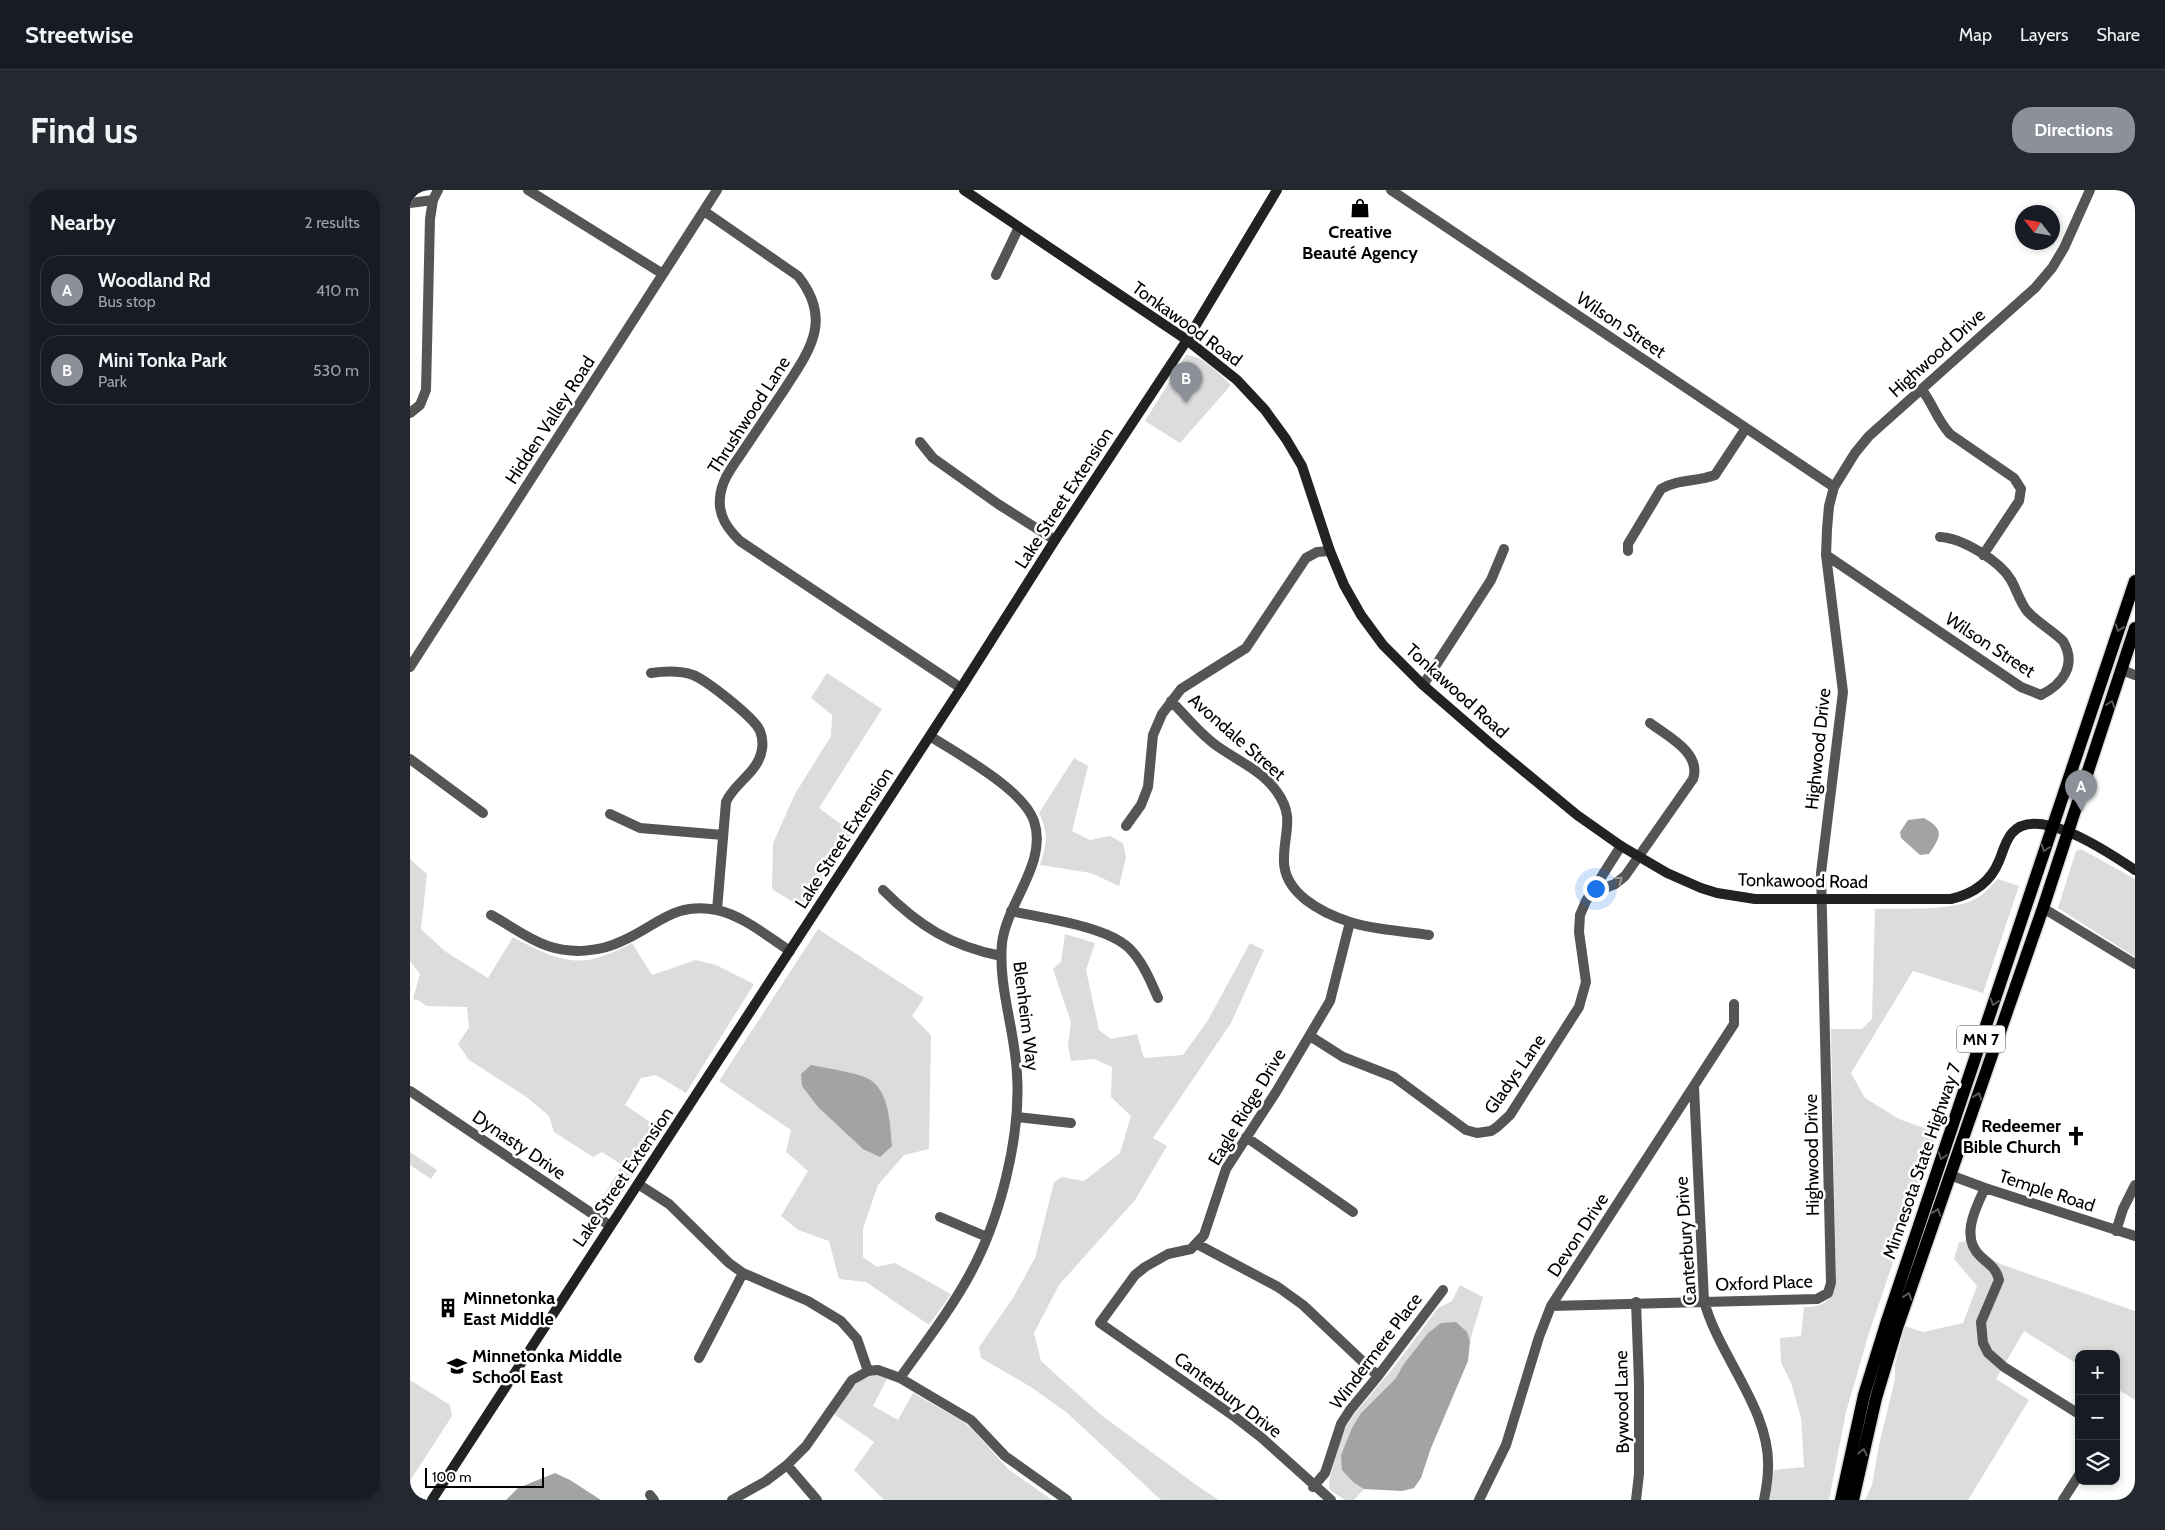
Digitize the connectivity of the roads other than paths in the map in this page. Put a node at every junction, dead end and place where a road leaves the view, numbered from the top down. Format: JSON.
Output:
{"nodes":[{"id":1,"x":528,"y":190,"type":"edge"},
{"id":2,"x":717,"y":190,"type":"edge"},
{"id":3,"x":964,"y":190,"type":"edge"},
{"id":4,"x":1278,"y":190,"type":"edge"},
{"id":5,"x":1391,"y":190,"type":"edge"},
{"id":6,"x":2090,"y":190,"type":"edge"},
{"id":7,"x":436,"y":195,"type":"edge"},
{"id":8,"x":410,"y":203,"type":"edge"},
{"id":9,"x":704,"y":211,"type":"junction"},
{"id":10,"x":1019,"y":227,"type":"junction"},
{"id":11,"x":663,"y":274,"type":"junction"},
{"id":12,"x":996,"y":275,"type":"dead end"},
{"id":13,"x":1188,"y":340,"type":"junction"},
{"id":14,"x":1922,"y":390,"type":"junction"},
{"id":15,"x":410,"y":413,"type":"edge"},
{"id":16,"x":1746,"y":428,"type":"junction"},
{"id":17,"x":920,"y":442,"type":"dead end"},
{"id":18,"x":1834,"y":487,"type":"junction"},
{"id":19,"x":1940,"y":538,"type":"dead end"},
{"id":20,"x":1055,"y":540,"type":"junction"},
{"id":21,"x":1504,"y":550,"type":"dead end"},
{"id":22,"x":1330,"y":551,"type":"junction"},
{"id":23,"x":1628,"y":551,"type":"dead end"},
{"id":24,"x":1826,"y":555,"type":"junction"},
{"id":25,"x":1983,"y":555,"type":"junction"},
{"id":26,"x":2135,"y":581,"type":"edge"},
{"id":27,"x":2135,"y":628,"type":"edge"},
{"id":28,"x":410,"y":667,"type":"edge"},
{"id":29,"x":2122,"y":670,"type":"junction"},
{"id":30,"x":651,"y":673,"type":"dead end"},
{"id":31,"x":2135,"y":675,"type":"edge"},
{"id":32,"x":1423,"y":685,"type":"junction"},
{"id":33,"x":961,"y":688,"type":"junction"},
{"id":34,"x":1171,"y":701,"type":"junction"},
{"id":35,"x":1650,"y":723,"type":"dead end"},
{"id":36,"x":930,"y":736,"type":"junction"},
{"id":37,"x":410,"y":759,"type":"edge"},
{"id":38,"x":483,"y":813,"type":"dead end"},
{"id":39,"x":610,"y":814,"type":"dead end"},
{"id":40,"x":1126,"y":826,"type":"dead end"},
{"id":41,"x":2052,"y":827,"type":"junction"},
{"id":42,"x":2069,"y":833,"type":"junction"},
{"id":43,"x":723,"y":835,"type":"junction"},
{"id":44,"x":1621,"y":846,"type":"junction"},
{"id":45,"x":1640,"y":857,"type":"junction"},
{"id":46,"x":2135,"y":870,"type":"edge"},
{"id":47,"x":883,"y":890,"type":"dead end"},
{"id":48,"x":1592,"y":893,"type":"junction"},
{"id":49,"x":1822,"y":900,"type":"junction"},
{"id":50,"x":2043,"y":908,"type":"junction"},
{"id":51,"x":717,"y":910,"type":"junction"},
{"id":52,"x":1011,"y":911,"type":"junction"},
{"id":53,"x":491,"y":915,"type":"dead end"},
{"id":54,"x":1350,"y":922,"type":"junction"},
{"id":55,"x":1429,"y":935,"type":"dead end"},
{"id":56,"x":790,"y":951,"type":"junction"},
{"id":57,"x":1001,"y":956,"type":"junction"},
{"id":58,"x":2135,"y":964,"type":"edge"},
{"id":59,"x":1158,"y":998,"type":"dead end"},
{"id":60,"x":1734,"y":1004,"type":"dead end"},
{"id":61,"x":1310,"y":1036,"type":"junction"},
{"id":62,"x":1694,"y":1087,"type":"junction"},
{"id":63,"x":410,"y":1091,"type":"edge"},
{"id":64,"x":1017,"y":1117,"type":"junction"},
{"id":65,"x":1071,"y":1123,"type":"dead end"},
{"id":66,"x":1246,"y":1137,"type":"junction"},
{"id":67,"x":1950,"y":1174,"type":"junction"},
{"id":68,"x":638,"y":1184,"type":"junction"},
{"id":69,"x":2135,"y":1185,"type":"edge"},
{"id":70,"x":1985,"y":1188,"type":"junction"},
{"id":71,"x":1353,"y":1212,"type":"dead end"},
{"id":72,"x":940,"y":1217,"type":"dead end"},
{"id":73,"x":610,"y":1225,"type":"junction"},
{"id":74,"x":2116,"y":1231,"type":"junction"},
{"id":75,"x":2135,"y":1236,"type":"edge"},
{"id":76,"x":987,"y":1237,"type":"junction"},
{"id":77,"x":1197,"y":1244,"type":"junction"},
{"id":78,"x":744,"y":1273,"type":"junction"},
{"id":79,"x":1442,"y":1290,"type":"dead end"},
{"id":80,"x":1828,"y":1294,"type":"joint"},
{"id":81,"x":1704,"y":1301,"type":"junction"},
{"id":82,"x":1636,"y":1302,"type":"junction"},
{"id":83,"x":1551,"y":1306,"type":"junction"},
{"id":84,"x":699,"y":1358,"type":"dead end"},
{"id":85,"x":868,"y":1371,"type":"junction"},
{"id":86,"x":1378,"y":1376,"type":"junction"},
{"id":87,"x":900,"y":1378,"type":"junction"},
{"id":88,"x":2075,"y":1411,"type":"edge"},
{"id":89,"x":787,"y":1465,"type":"junction"},
{"id":90,"x":2075,"y":1481,"type":"edge"},
{"id":91,"x":1314,"y":1487,"type":"junction"},
{"id":92,"x":432,"y":1500,"type":"edge"},
{"id":93,"x":732,"y":1500,"type":"edge"},
{"id":94,"x":817,"y":1500,"type":"edge"},
{"id":95,"x":1067,"y":1500,"type":"edge"},
{"id":96,"x":1330,"y":1500,"type":"edge"},
{"id":97,"x":1479,"y":1500,"type":"edge"},
{"id":98,"x":1636,"y":1500,"type":"edge"},
{"id":99,"x":1764,"y":1500,"type":"edge"},
{"id":100,"x":1841,"y":1500,"type":"edge"},
{"id":101,"x":1853,"y":1500,"type":"edge"},
{"id":102,"x":2063,"y":1500,"type":"edge"}],
"edges":[{"from":1,"to":11,"type":"street"},
{"from":2,"to":9,"type":"street","name":"Hidden Valley Road"},
{"from":3,"to":10,"type":"street","name":"Tonkawood Road"},
{"from":4,"to":13,"type":"street","name":"Lake Street Extension"},
{"from":5,"to":16,"type":"street","name":"Wilson Street"},
{"from":6,"to":14,"type":"street","name":"Highwood Drive"},
{"from":7,"to":8,"type":"street"},
{"from":7,"to":15,"type":"street"},
{"from":9,"to":11,"type":"street","name":"Hidden Valley Road"},
{"from":9,"to":33,"type":"street","name":"Thrushwood Lane"},
{"from":10,"to":12,"type":"street"},
{"from":10,"to":13,"type":"street","name":"Tonkawood Road"},
{"from":11,"to":28,"type":"street","name":"Hidden Valley Road"},
{"from":13,"to":20,"type":"street","name":"Lake Street Extension"},
{"from":13,"to":22,"type":"street","name":"Tonkawood Road"},
{"from":14,"to":18,"type":"street","name":"Highwood Drive"},
{"from":14,"to":25,"type":"street"},
{"from":16,"to":18,"type":"street","name":"Wilson Street"},
{"from":16,"to":23,"type":"street"},
{"from":17,"to":20,"type":"street"},
{"from":18,"to":24,"type":"street","name":"Highwood Drive"},
{"from":19,"to":25,"type":"street","name":"Wilson Street"},
{"from":20,"to":33,"type":"street","name":"Lake Street Extension"},
{"from":21,"to":32,"type":"street"},
{"from":22,"to":32,"type":"street","name":"Tonkawood Road"},
{"from":22,"to":34,"type":"street"},
{"from":24,"to":25,"type":"street","name":"Wilson Street"},
{"from":24,"to":49,"type":"street","name":"Highwood Drive"},
{"from":26,"to":41,"type":"main road","name":"Minnesota State Highway 7","number":"MN 7","one_way":true},
{"from":27,"to":29,"type":"main road","name":"Minnesota State Highway 7","number":"MN 7"},
{"from":29,"to":31,"type":"street"},
{"from":42,"to":29,"type":"main road","name":"Minnesota State Highway 7","number":"MN 7","one_way":true},
{"from":30,"to":43,"type":"street"},
{"from":32,"to":44,"type":"street","name":"Tonkawood Road"},
{"from":33,"to":36,"type":"street","name":"Lake Street Extension"},
{"from":34,"to":40,"type":"street"},
{"from":34,"to":54,"type":"street","name":"Avondale Street"},
{"from":35,"to":45,"type":"street"},
{"from":36,"to":52,"type":"street","name":"Blenheim Way"},
{"from":36,"to":56,"type":"street","name":"Lake Street Extension"},
{"from":37,"to":38,"type":"street"},
{"from":39,"to":43,"type":"street"},
{"from":41,"to":42,"type":"street","name":"Tonkawood Road"},
{"from":41,"to":49,"type":"street","name":"Tonkawood Road"},
{"from":41,"to":100,"type":"main road","name":"Minnesota State Highway 7","number":"MN 7","one_way":true},
{"from":42,"to":46,"type":"street","name":"Tonkawood Road"},
{"from":42,"to":50,"type":"main road","name":"Minnesota State Highway 7","number":"MN 7"},
{"from":43,"to":51,"type":"street"},
{"from":44,"to":45,"type":"street","name":"Tonkawood Road"},
{"from":44,"to":48,"type":"street","name":"Gladys Lane"},
{"from":48,"to":45,"type":"street","one_way":true},
{"from":45,"to":49,"type":"street","name":"Tonkawood Road"},
{"from":47,"to":57,"type":"street"},
{"from":48,"to":61,"type":"street","name":"Gladys Lane"},
{"from":49,"to":80,"type":"street","name":"Highwood Drive"},
{"from":50,"to":58,"type":"street"},
{"from":67,"to":50,"type":"main road","name":"Minnesota State Highway 7","number":"MN 7","one_way":true},
{"from":51,"to":53,"type":"street"},
{"from":51,"to":56,"type":"street"},
{"from":52,"to":57,"type":"street","name":"Blenheim Way"},
{"from":52,"to":59,"type":"street"},
{"from":54,"to":55,"type":"street","name":"Avondale Street"},
{"from":54,"to":61,"type":"street","name":"Eagle Ridge Drive"},
{"from":56,"to":68,"type":"street","name":"Lake Street Extension"},
{"from":57,"to":64,"type":"street","name":"Blenheim Way"},
{"from":60,"to":62,"type":"street","name":"Devon Drive"},
{"from":61,"to":66,"type":"street","name":"Eagle Ridge Drive"},
{"from":62,"to":81,"type":"street","name":"Canterbury Drive"},
{"from":62,"to":83,"type":"street","name":"Devon Drive"},
{"from":63,"to":73,"type":"street","name":"Dynasty Drive"},
{"from":64,"to":65,"type":"street"},
{"from":64,"to":76,"type":"street","name":"Blenheim Way"},
{"from":66,"to":71,"type":"street"},
{"from":66,"to":77,"type":"street","name":"Eagle Ridge Drive"},
{"from":67,"to":70,"type":"street","name":"Temple Road"},
{"from":101,"to":67,"type":"main road","name":"Minnesota State Highway 7","number":"MN 7","one_way":true},
{"from":68,"to":73,"type":"street","name":"Lake Street Extension"},
{"from":68,"to":78,"type":"street"},
{"from":69,"to":74,"type":"street"},
{"from":70,"to":74,"type":"street","name":"Temple Road"},
{"from":70,"to":88,"type":"street"},
{"from":72,"to":76,"type":"street"},
{"from":73,"to":92,"type":"street","name":"Lake Street Extension"},
{"from":74,"to":75,"type":"street","name":"Temple Road"},
{"from":76,"to":87,"type":"street","name":"Blenheim Way"},
{"from":77,"to":86,"type":"street"},
{"from":77,"to":91,"type":"street","name":"Canterbury Drive"},
{"from":78,"to":84,"type":"street"},
{"from":78,"to":85,"type":"street"},
{"from":79,"to":86,"type":"street","name":"Windermere Place"},
{"from":80,"to":81,"type":"street","name":"Oxford Place"},
{"from":81,"to":82,"type":"street","name":"Oxford Place"},
{"from":81,"to":99,"type":"street","name":"Canterbury Drive"},
{"from":82,"to":83,"type":"street","name":"Oxford Place"},
{"from":82,"to":98,"type":"street","name":"Bywood Lane"},
{"from":83,"to":97,"type":"street","name":"Devon Drive"},
{"from":85,"to":87,"type":"street"},
{"from":85,"to":89,"type":"street"},
{"from":86,"to":91,"type":"street","name":"Windermere Place"},
{"from":87,"to":95,"type":"street"},
{"from":89,"to":93,"type":"street"},
{"from":89,"to":94,"type":"street"},
{"from":90,"to":102,"type":"street"},
{"from":91,"to":96,"type":"street","name":"Canterbury Drive"}]}
